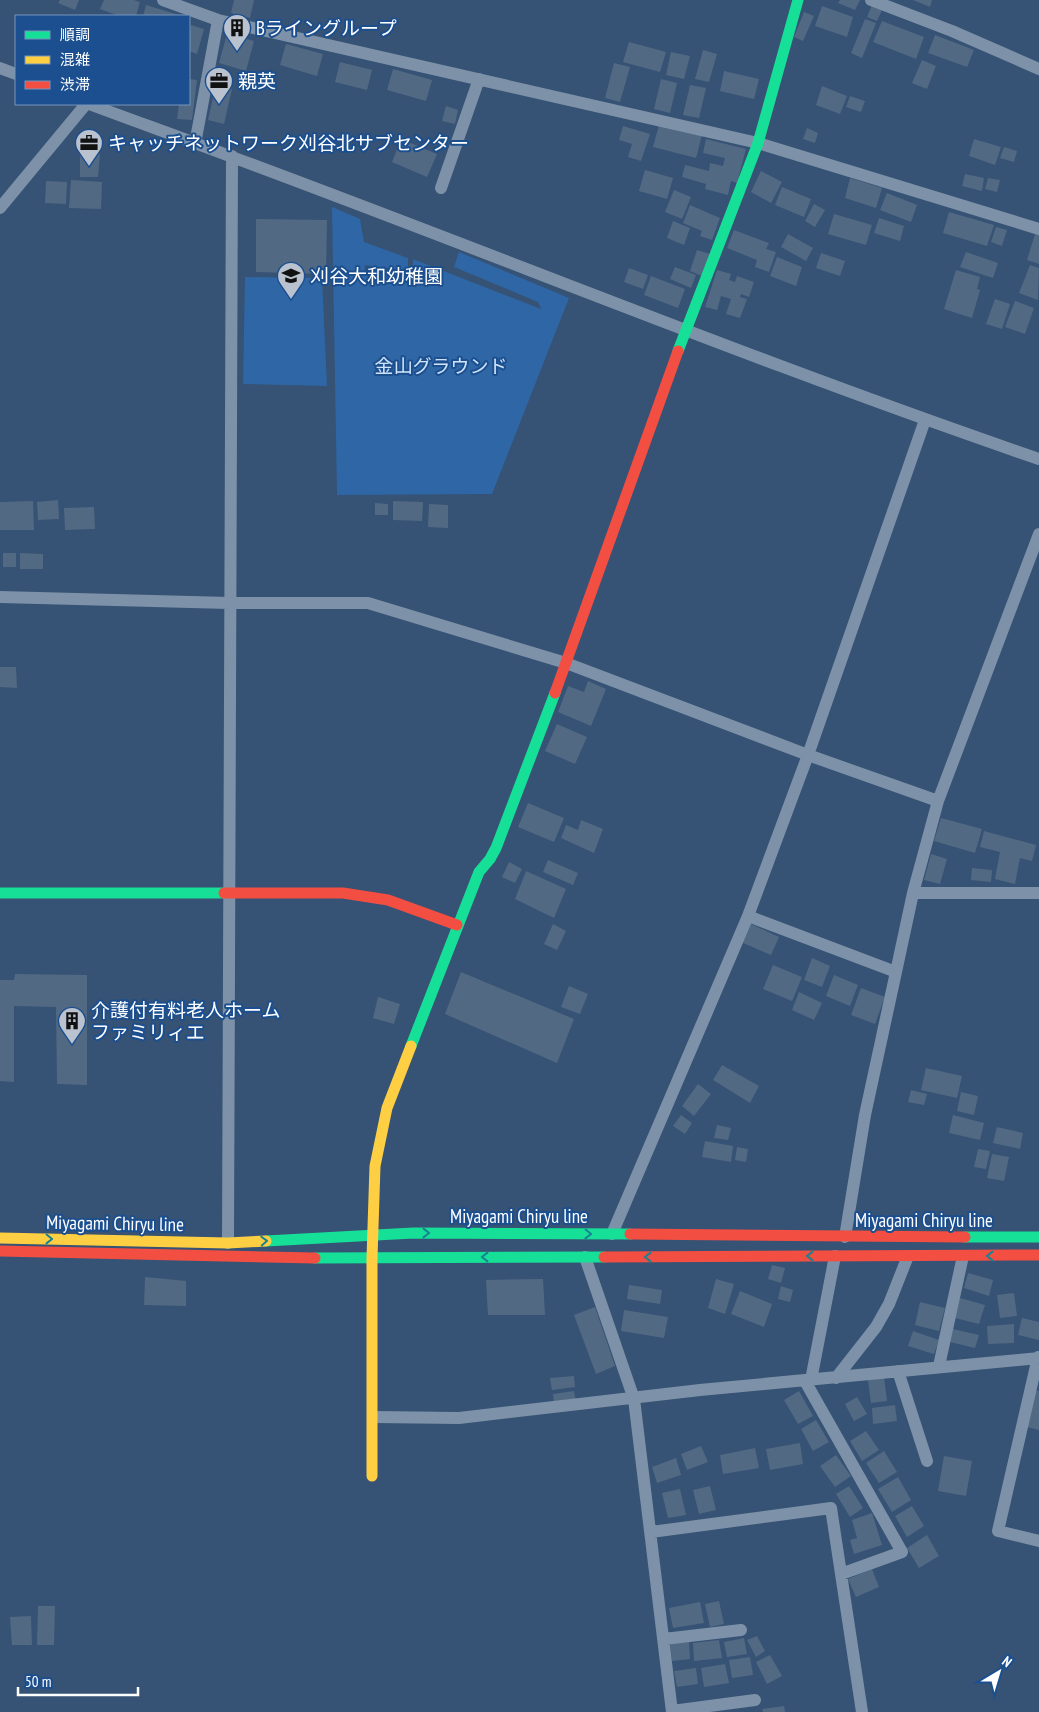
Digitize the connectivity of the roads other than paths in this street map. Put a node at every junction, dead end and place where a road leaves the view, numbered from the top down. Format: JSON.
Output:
{"nodes":[{"id":1,"x":163,"y":0,"type":"edge"},
{"id":2,"x":798,"y":0,"type":"edge"},
{"id":3,"x":871,"y":0,"type":"edge"},
{"id":4,"x":218,"y":20,"type":"junction"},
{"id":5,"x":0,"y":68,"type":"edge"},
{"id":6,"x":1039,"y":69,"type":"edge"},
{"id":7,"x":15,"y":74,"type":"edge"},
{"id":8,"x":479,"y":79,"type":"junction"},
{"id":9,"x":86,"y":105,"type":"edge"},
{"id":10,"x":90,"y":105,"type":"edge"},
{"id":11,"x":758,"y":143,"type":"junction"},
{"id":12,"x":196,"y":144,"type":"junction"},
{"id":13,"x":232,"y":156,"type":"junction"},
{"id":14,"x":441,"y":188,"type":"dead end"},
{"id":15,"x":0,"y":208,"type":"edge"},
{"id":16,"x":1039,"y":229,"type":"edge"},
{"id":17,"x":685,"y":331,"type":"junction"},
{"id":18,"x":925,"y":420,"type":"junction"},
{"id":19,"x":1039,"y":459,"type":"edge"},
{"id":20,"x":1039,"y":534,"type":"edge"},
{"id":21,"x":0,"y":597,"type":"edge"},
{"id":22,"x":230,"y":603,"type":"junction"},
{"id":23,"x":566,"y":663,"type":"junction"},
{"id":24,"x":808,"y":756,"type":"junction"},
{"id":25,"x":938,"y":801,"type":"junction"},
{"id":26,"x":0,"y":893,"type":"edge"},
{"id":27,"x":913,"y":893,"type":"junction"},
{"id":28,"x":1039,"y":893,"type":"edge"},
{"id":29,"x":229,"y":894,"type":"junction"},
{"id":30,"x":748,"y":916,"type":"junction"},
{"id":31,"x":457,"y":925,"type":"junction"},
{"id":32,"x":896,"y":972,"type":"junction"},
{"id":33,"x":612,"y":1234,"type":"junction"},
{"id":34,"x":374,"y":1236,"type":"junction"},
{"id":35,"x":844,"y":1237,"type":"junction"},
{"id":36,"x":1039,"y":1237,"type":"edge"},
{"id":37,"x":0,"y":1238,"type":"edge"},
{"id":38,"x":228,"y":1243,"type":"junction"},
{"id":39,"x":0,"y":1251,"type":"edge"},
{"id":40,"x":1039,"y":1255,"type":"edge"},
{"id":41,"x":835,"y":1256,"type":"junction"},
{"id":42,"x":908,"y":1256,"type":"junction"},
{"id":43,"x":963,"y":1256,"type":"junction"},
{"id":44,"x":586,"y":1257,"type":"junction"},
{"id":45,"x":372,"y":1258,"type":"junction"},
{"id":46,"x":1039,"y":1358,"type":"edge"},
{"id":47,"x":939,"y":1366,"type":"junction"},
{"id":48,"x":898,"y":1371,"type":"junction"},
{"id":49,"x":836,"y":1378,"type":"junction"},
{"id":50,"x":808,"y":1380,"type":"junction"},
{"id":51,"x":634,"y":1398,"type":"junction"},
{"id":52,"x":373,"y":1416,"type":"junction"},
{"id":53,"x":927,"y":1461,"type":"dead end"},
{"id":54,"x":372,"y":1476,"type":"dead end"},
{"id":55,"x":651,"y":1532,"type":"junction"},
{"id":56,"x":1039,"y":1541,"type":"edge"},
{"id":57,"x":841,"y":1574,"type":"junction"},
{"id":58,"x":741,"y":1630,"type":"dead end"},
{"id":59,"x":664,"y":1640,"type":"junction"},
{"id":60,"x":755,"y":1700,"type":"dead end"},
{"id":61,"x":672,"y":1712,"type":"edge"},
{"id":62,"x":862,"y":1712,"type":"edge"}],
"edges":[{"from":1,"to":4,"type":"street"},
{"from":2,"to":11,"type":"main road"},
{"from":3,"to":6,"type":"street"},
{"from":4,"to":8,"type":"street"},
{"from":4,"to":12,"type":"street"},
{"from":5,"to":7,"type":"street"},
{"from":8,"to":11,"type":"street"},
{"from":8,"to":14,"type":"street"},
{"from":9,"to":15,"type":"street"},
{"from":10,"to":12,"type":"street"},
{"from":11,"to":16,"type":"street"},
{"from":11,"to":17,"type":"main road"},
{"from":12,"to":13,"type":"street"},
{"from":13,"to":17,"type":"street"},
{"from":13,"to":22,"type":"street"},
{"from":17,"to":18,"type":"street"},
{"from":17,"to":23,"type":"main road"},
{"from":18,"to":19,"type":"street"},
{"from":18,"to":24,"type":"street"},
{"from":20,"to":25,"type":"street"},
{"from":21,"to":22,"type":"street"},
{"from":22,"to":23,"type":"street"},
{"from":22,"to":29,"type":"street"},
{"from":23,"to":24,"type":"street"},
{"from":23,"to":31,"type":"main road"},
{"from":24,"to":25,"type":"street"},
{"from":24,"to":30,"type":"street"},
{"from":25,"to":27,"type":"street"},
{"from":26,"to":29,"type":"main road"},
{"from":27,"to":28,"type":"street"},
{"from":27,"to":32,"type":"street"},
{"from":29,"to":31,"type":"main road"},
{"from":29,"to":38,"type":"street"},
{"from":30,"to":32,"type":"street"},
{"from":30,"to":33,"type":"street"},
{"from":31,"to":34,"type":"main road"},
{"from":32,"to":35,"type":"street"},
{"from":34,"to":33,"type":"main road","name":"Miyagami Chiryu line","one_way":true},
{"from":33,"to":35,"type":"main road","name":"Miyagami Chiryu line"},
{"from":38,"to":34,"type":"main road","name":"Miyagami Chiryu line","one_way":true},
{"from":34,"to":45,"type":"main road"},
{"from":35,"to":36,"type":"main road","name":"Miyagami Chiryu line"},
{"from":37,"to":38,"type":"main road","name":"Miyagami Chiryu line","one_way":true},
{"from":39,"to":45,"type":"main road","name":"Miyagami Chiryu line"},
{"from":40,"to":43,"type":"main road","name":"Miyagami Chiryu line","one_way":true},
{"from":41,"to":42,"type":"main road","name":"Miyagami Chiryu line"},
{"from":41,"to":44,"type":"main road","name":"Miyagami Chiryu line","one_way":true},
{"from":41,"to":50,"type":"street"},
{"from":42,"to":43,"type":"main road","name":"Miyagami Chiryu line"},
{"from":42,"to":49,"type":"street"},
{"from":43,"to":47,"type":"street"},
{"from":44,"to":45,"type":"main road","name":"Miyagami Chiryu line","one_way":true},
{"from":44,"to":51,"type":"street"},
{"from":45,"to":52,"type":"main road"},
{"from":46,"to":47,"type":"street"},
{"from":46,"to":56,"type":"street"},
{"from":47,"to":48,"type":"street"},
{"from":48,"to":49,"type":"street"},
{"from":48,"to":53,"type":"street"},
{"from":49,"to":50,"type":"street"},
{"from":50,"to":51,"type":"street"},
{"from":50,"to":57,"type":"street"},
{"from":51,"to":52,"type":"street"},
{"from":51,"to":55,"type":"street"},
{"from":52,"to":54,"type":"main road"},
{"from":55,"to":57,"type":"street"},
{"from":55,"to":59,"type":"street"},
{"from":57,"to":62,"type":"street"},
{"from":58,"to":59,"type":"street"},
{"from":59,"to":61,"type":"street"},
{"from":60,"to":61,"type":"street"}]}
